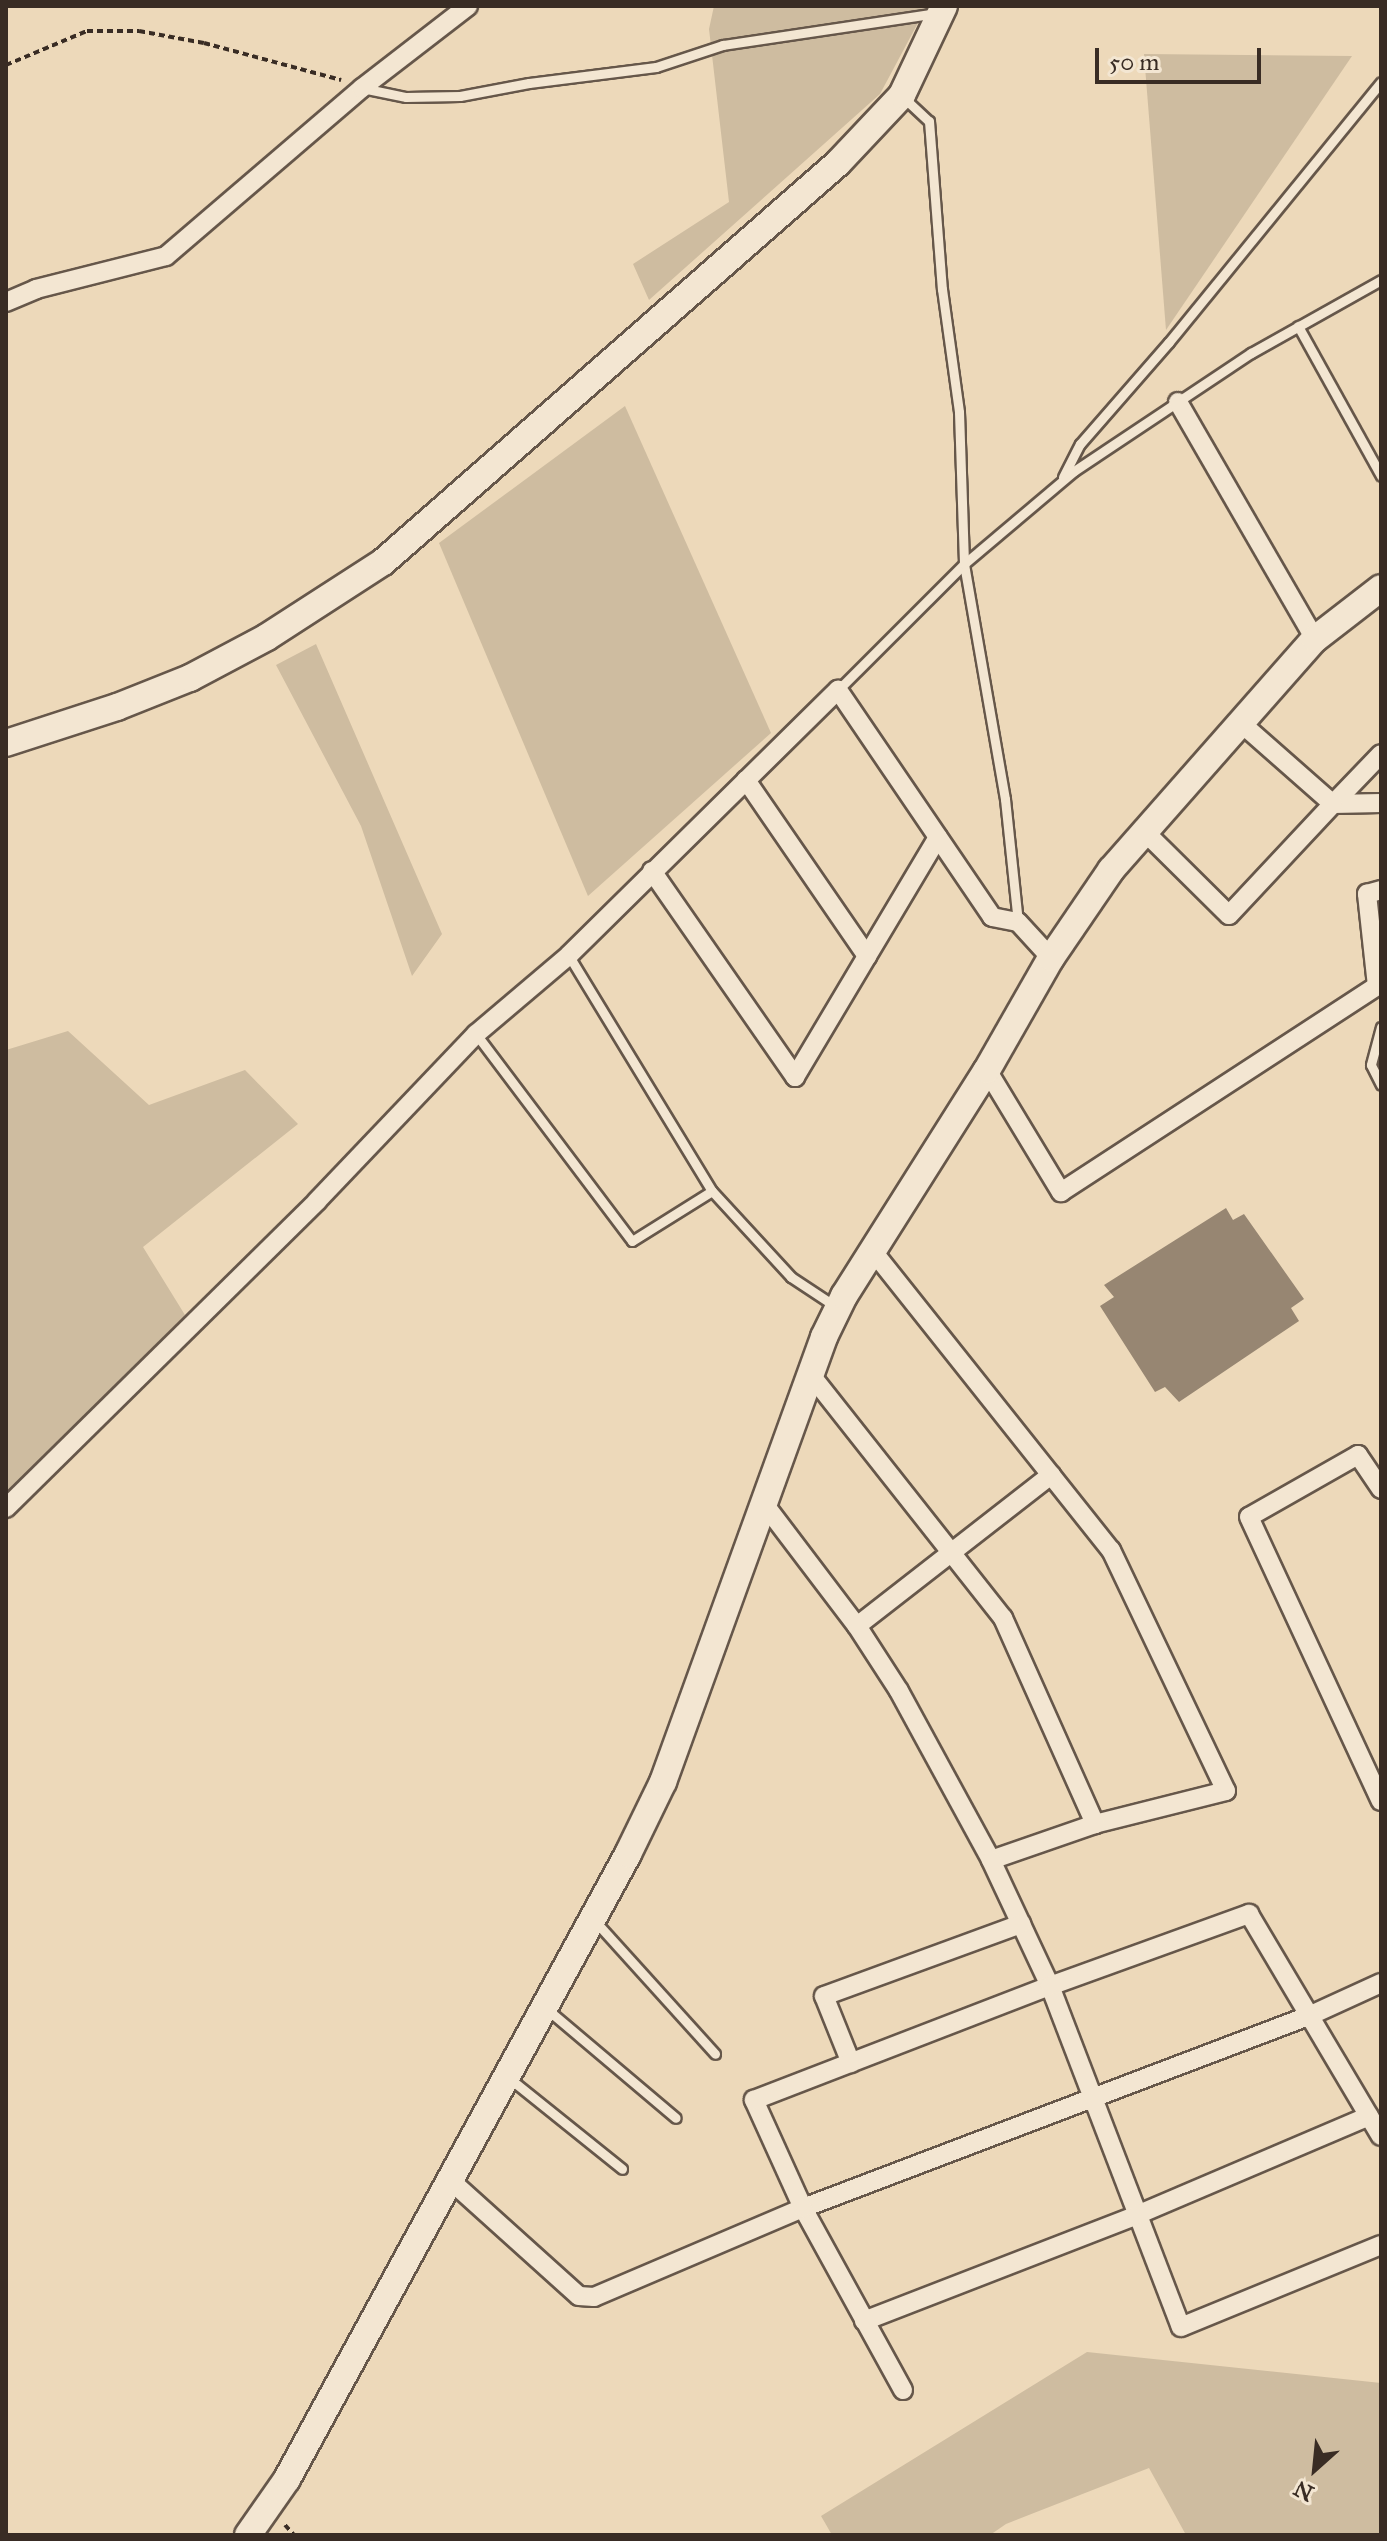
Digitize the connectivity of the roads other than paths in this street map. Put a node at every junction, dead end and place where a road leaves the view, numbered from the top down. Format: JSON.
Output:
{"nodes":[{"id":1,"x":468,"y":6,"type":"edge"},
{"id":2,"x":942,"y":9,"type":"edge"},
{"id":3,"x":1381,"y":82,"type":"edge"},
{"id":4,"x":362,"y":88,"type":"junction"},
{"id":5,"x":902,"y":95,"type":"junction"},
{"id":6,"x":1381,"y":280,"type":"edge"},
{"id":7,"x":6,"y":302,"type":"edge"},
{"id":8,"x":1298,"y":326,"type":"junction"},
{"id":9,"x":1178,"y":402,"type":"junction"},
{"id":10,"x":1381,"y":476,"type":"edge"},
{"id":11,"x":1059,"y":483,"type":"junction"},
{"id":12,"x":964,"y":564,"type":"junction"},
{"id":13,"x":1381,"y":588,"type":"edge"},
{"id":14,"x":1315,"y":639,"type":"junction"},
{"id":15,"x":838,"y":690,"type":"junction"},
{"id":16,"x":1241,"y":723,"type":"junction"},
{"id":17,"x":6,"y":743,"type":"edge"},
{"id":18,"x":1381,"y":754,"type":"edge"},
{"id":19,"x":746,"y":780,"type":"junction"},
{"id":20,"x":1381,"y":803,"type":"edge"},
{"id":21,"x":1333,"y":804,"type":"junction"},
{"id":22,"x":1145,"y":832,"type":"junction"},
{"id":23,"x":938,"y":837,"type":"junction"},
{"id":24,"x":652,"y":871,"type":"junction"},
{"id":25,"x":1381,"y":890,"type":"edge"},
{"id":26,"x":1018,"y":922,"type":"junction"},
{"id":27,"x":569,"y":955,"type":"junction"},
{"id":28,"x":867,"y":956,"type":"junction"},
{"id":29,"x":1051,"y":958,"type":"junction"},
{"id":30,"x":1379,"y":993,"type":"edge"},
{"id":31,"x":1381,"y":1027,"type":"edge"},
{"id":32,"x":476,"y":1034,"type":"junction"},
{"id":33,"x":987,"y":1070,"type":"junction"},
{"id":34,"x":1381,"y":1085,"type":"edge"},
{"id":35,"x":712,"y":1191,"type":"junction"},
{"id":36,"x":872,"y":1250,"type":"junction"},
{"id":37,"x":838,"y":1308,"type":"junction"},
{"id":38,"x":811,"y":1375,"type":"junction"},
{"id":39,"x":1051,"y":1475,"type":"junction"},
{"id":40,"x":1381,"y":1489,"type":"edge"},
{"id":41,"x":765,"y":1505,"type":"junction"},
{"id":42,"x":6,"y":1508,"type":"edge"},
{"id":43,"x":953,"y":1555,"type":"junction"},
{"id":44,"x":857,"y":1626,"type":"junction"},
{"id":45,"x":1381,"y":1801,"type":"edge"},
{"id":46,"x":1095,"y":1824,"type":"junction"},
{"id":47,"x":991,"y":1860,"type":"junction"},
{"id":48,"x":593,"y":1919,"type":"junction"},
{"id":49,"x":1021,"y":1924,"type":"junction"},
{"id":50,"x":1381,"y":1983,"type":"edge"},
{"id":51,"x":1050,"y":1986,"type":"junction"},
{"id":52,"x":545,"y":2008,"type":"junction"},
{"id":53,"x":1311,"y":2015,"type":"junction"},
{"id":54,"x":715,"y":2054,"type":"dead end"},
{"id":55,"x":851,"y":2063,"type":"junction"},
{"id":56,"x":507,"y":2076,"type":"junction"},
{"id":57,"x":1092,"y":2099,"type":"junction"},
{"id":58,"x":1369,"y":2116,"type":"junction"},
{"id":59,"x":676,"y":2118,"type":"dead end"},
{"id":60,"x":1381,"y":2136,"type":"edge"},
{"id":61,"x":622,"y":2169,"type":"dead end"},
{"id":62,"x":450,"y":2180,"type":"junction"},
{"id":63,"x":803,"y":2208,"type":"junction"},
{"id":64,"x":1137,"y":2215,"type":"junction"},
{"id":65,"x":1381,"y":2245,"type":"edge"},
{"id":66,"x":864,"y":2321,"type":"junction"},
{"id":67,"x":903,"y":2390,"type":"dead end"},
{"id":68,"x":248,"y":2535,"type":"edge"}],
"edges":[{"from":1,"to":4,"type":"street"},
{"from":2,"to":4,"type":"lane"},
{"from":2,"to":5,"type":"street"},
{"from":3,"to":11,"type":"lane"},
{"from":4,"to":7,"type":"street"},
{"from":5,"to":12,"type":"lane"},
{"from":5,"to":17,"type":"street"},
{"from":6,"to":8,"type":"lane"},
{"from":8,"to":9,"type":"lane"},
{"from":8,"to":10,"type":"lane"},
{"from":9,"to":11,"type":"lane"},
{"from":9,"to":14,"type":"street"},
{"from":11,"to":12,"type":"lane"},
{"from":12,"to":15,"type":"lane"},
{"from":12,"to":26,"type":"lane"},
{"from":13,"to":14,"type":"street"},
{"from":14,"to":16,"type":"street"},
{"from":15,"to":19,"type":"street"},
{"from":15,"to":23,"type":"street"},
{"from":16,"to":21,"type":"street"},
{"from":16,"to":22,"type":"street"},
{"from":18,"to":21,"type":"street"},
{"from":19,"to":24,"type":"street"},
{"from":19,"to":28,"type":"street"},
{"from":20,"to":21,"type":"street"},
{"from":21,"to":22,"type":"street"},
{"from":22,"to":29,"type":"street"},
{"from":23,"to":26,"type":"street"},
{"from":23,"to":28,"type":"street"},
{"from":24,"to":27,"type":"street"},
{"from":24,"to":28,"type":"street"},
{"from":25,"to":30,"type":"street"},
{"from":26,"to":29,"type":"street"},
{"from":27,"to":32,"type":"street"},
{"from":27,"to":35,"type":"lane"},
{"from":29,"to":33,"type":"street"},
{"from":30,"to":33,"type":"street"},
{"from":31,"to":34,"type":"lane"},
{"from":32,"to":35,"type":"lane"},
{"from":32,"to":42,"type":"street"},
{"from":33,"to":36,"type":"street"},
{"from":35,"to":37,"type":"lane"},
{"from":36,"to":37,"type":"street"},
{"from":36,"to":39,"type":"street"},
{"from":37,"to":38,"type":"street"},
{"from":38,"to":41,"type":"street"},
{"from":38,"to":43,"type":"street"},
{"from":39,"to":43,"type":"street"},
{"from":39,"to":46,"type":"street"},
{"from":40,"to":45,"type":"street"},
{"from":41,"to":44,"type":"street"},
{"from":41,"to":48,"type":"street"},
{"from":43,"to":44,"type":"street"},
{"from":43,"to":46,"type":"street"},
{"from":44,"to":47,"type":"street"},
{"from":46,"to":47,"type":"street"},
{"from":47,"to":49,"type":"street"},
{"from":48,"to":52,"type":"street"},
{"from":48,"to":54,"type":"lane"},
{"from":49,"to":51,"type":"street"},
{"from":49,"to":55,"type":"street"},
{"from":50,"to":53,"type":"street"},
{"from":51,"to":53,"type":"street"},
{"from":51,"to":55,"type":"street"},
{"from":51,"to":57,"type":"street"},
{"from":52,"to":56,"type":"street"},
{"from":52,"to":59,"type":"lane"},
{"from":53,"to":57,"type":"street"},
{"from":53,"to":58,"type":"street"},
{"from":55,"to":63,"type":"street"},
{"from":56,"to":61,"type":"lane"},
{"from":56,"to":62,"type":"street"},
{"from":57,"to":63,"type":"street"},
{"from":57,"to":64,"type":"street"},
{"from":58,"to":60,"type":"street"},
{"from":58,"to":64,"type":"street"},
{"from":62,"to":63,"type":"street"},
{"from":62,"to":68,"type":"street"},
{"from":63,"to":66,"type":"street"},
{"from":64,"to":65,"type":"street"},
{"from":64,"to":66,"type":"street"},
{"from":66,"to":67,"type":"street"}]}
